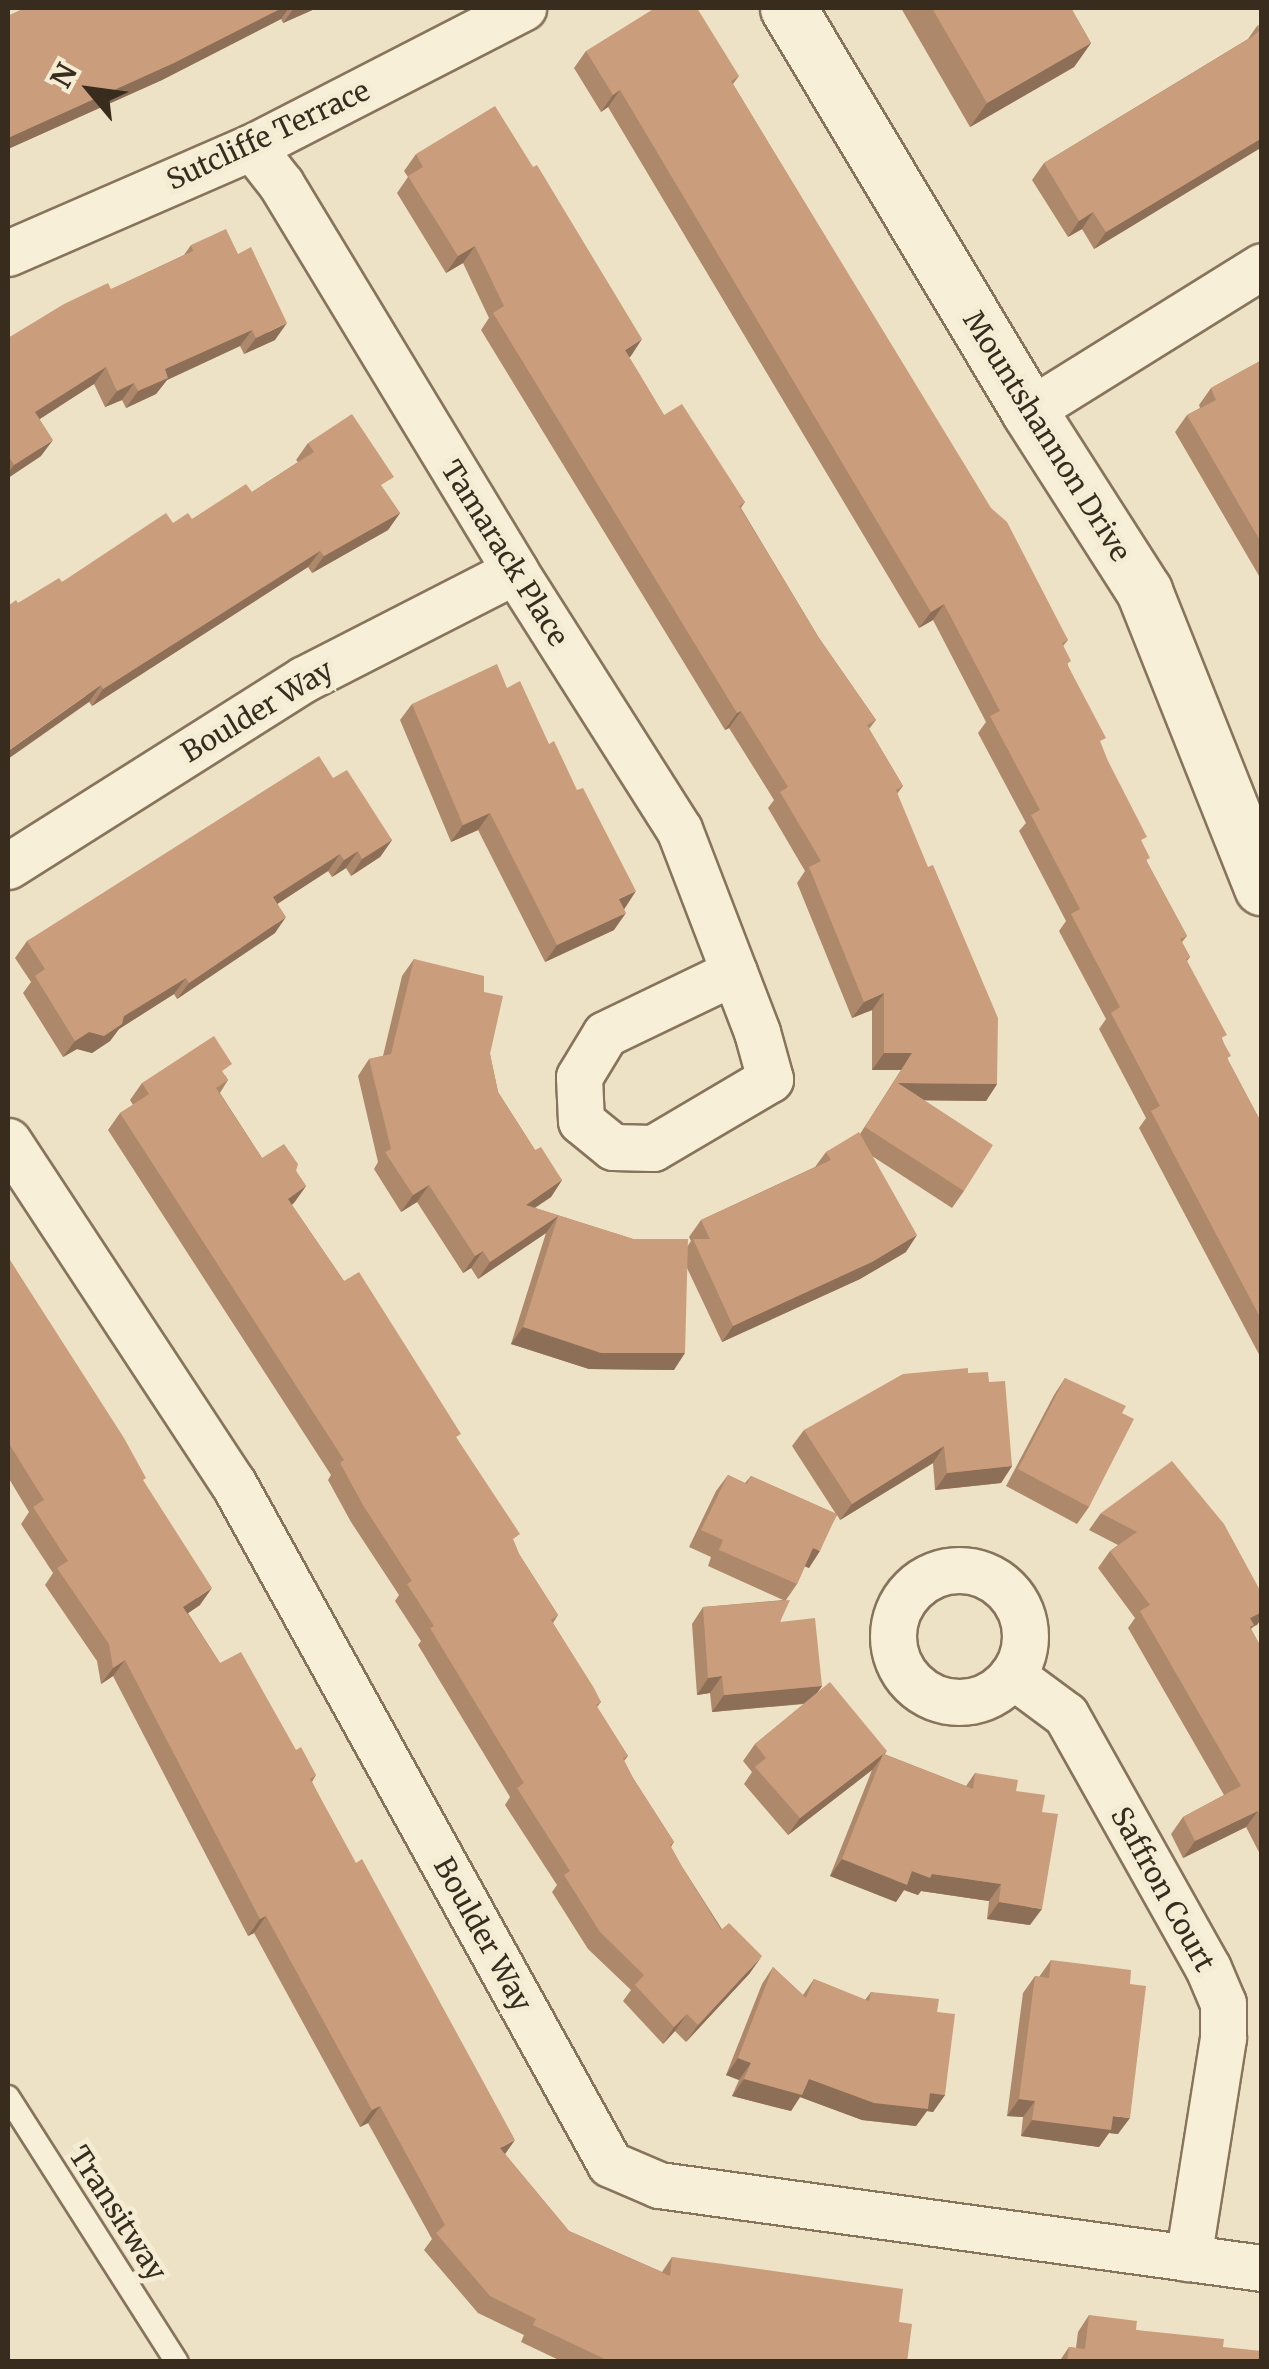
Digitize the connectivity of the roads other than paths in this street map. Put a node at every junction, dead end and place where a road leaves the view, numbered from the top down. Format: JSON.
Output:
{"nodes":[{"id":1,"x":523,"y":8,"type":"edge"},
{"id":2,"x":788,"y":8,"type":"edge"},
{"id":3,"x":252,"y":147,"type":"junction"},
{"id":4,"x":8,"y":253,"type":"edge"},
{"id":5,"x":1262,"y":266,"type":"edge"},
{"id":6,"x":1029,"y":411,"type":"junction"},
{"id":7,"x":515,"y":571,"type":"junction"},
{"id":8,"x":8,"y":866,"type":"edge"},
{"id":9,"x":1262,"y":887,"type":"edge"},
{"id":10,"x":734,"y":972,"type":"junction"},
{"id":11,"x":8,"y":1141,"type":"edge"},
{"id":12,"x":1012,"y":1675,"type":"dead end"},
{"id":13,"x":8,"y":2097,"type":"edge"},
{"id":14,"x":1188,"y":2258,"type":"junction"},
{"id":15,"x":1262,"y":2268,"type":"edge"},
{"id":16,"x":177,"y":2362,"type":"edge"}],
"edges":[{"from":1,"to":3,"type":"street","name":"Sutcliffe Terrace"},
{"from":2,"to":6,"type":"street","name":"Mountshannon Drive"},
{"from":3,"to":4,"type":"street","name":"Sutcliffe Terrace"},
{"from":3,"to":7,"type":"street","name":"Tamarack Place"},
{"from":5,"to":6,"type":"street"},
{"from":6,"to":9,"type":"street","name":"Mountshannon Drive"},
{"from":7,"to":8,"type":"street","name":"Boulder Way"},
{"from":7,"to":10,"type":"street","name":"Tamarack Place"},
{"from":10,"to":10,"type":"street","name":"Tamarack Place"},
{"from":11,"to":14,"type":"street","name":"Boulder Way"},
{"from":12,"to":14,"type":"street","name":"Saffron Court"},
{"from":13,"to":16,"type":"lane","name":"Transitway"},
{"from":14,"to":15,"type":"street","name":"Boulder Way"}]}
